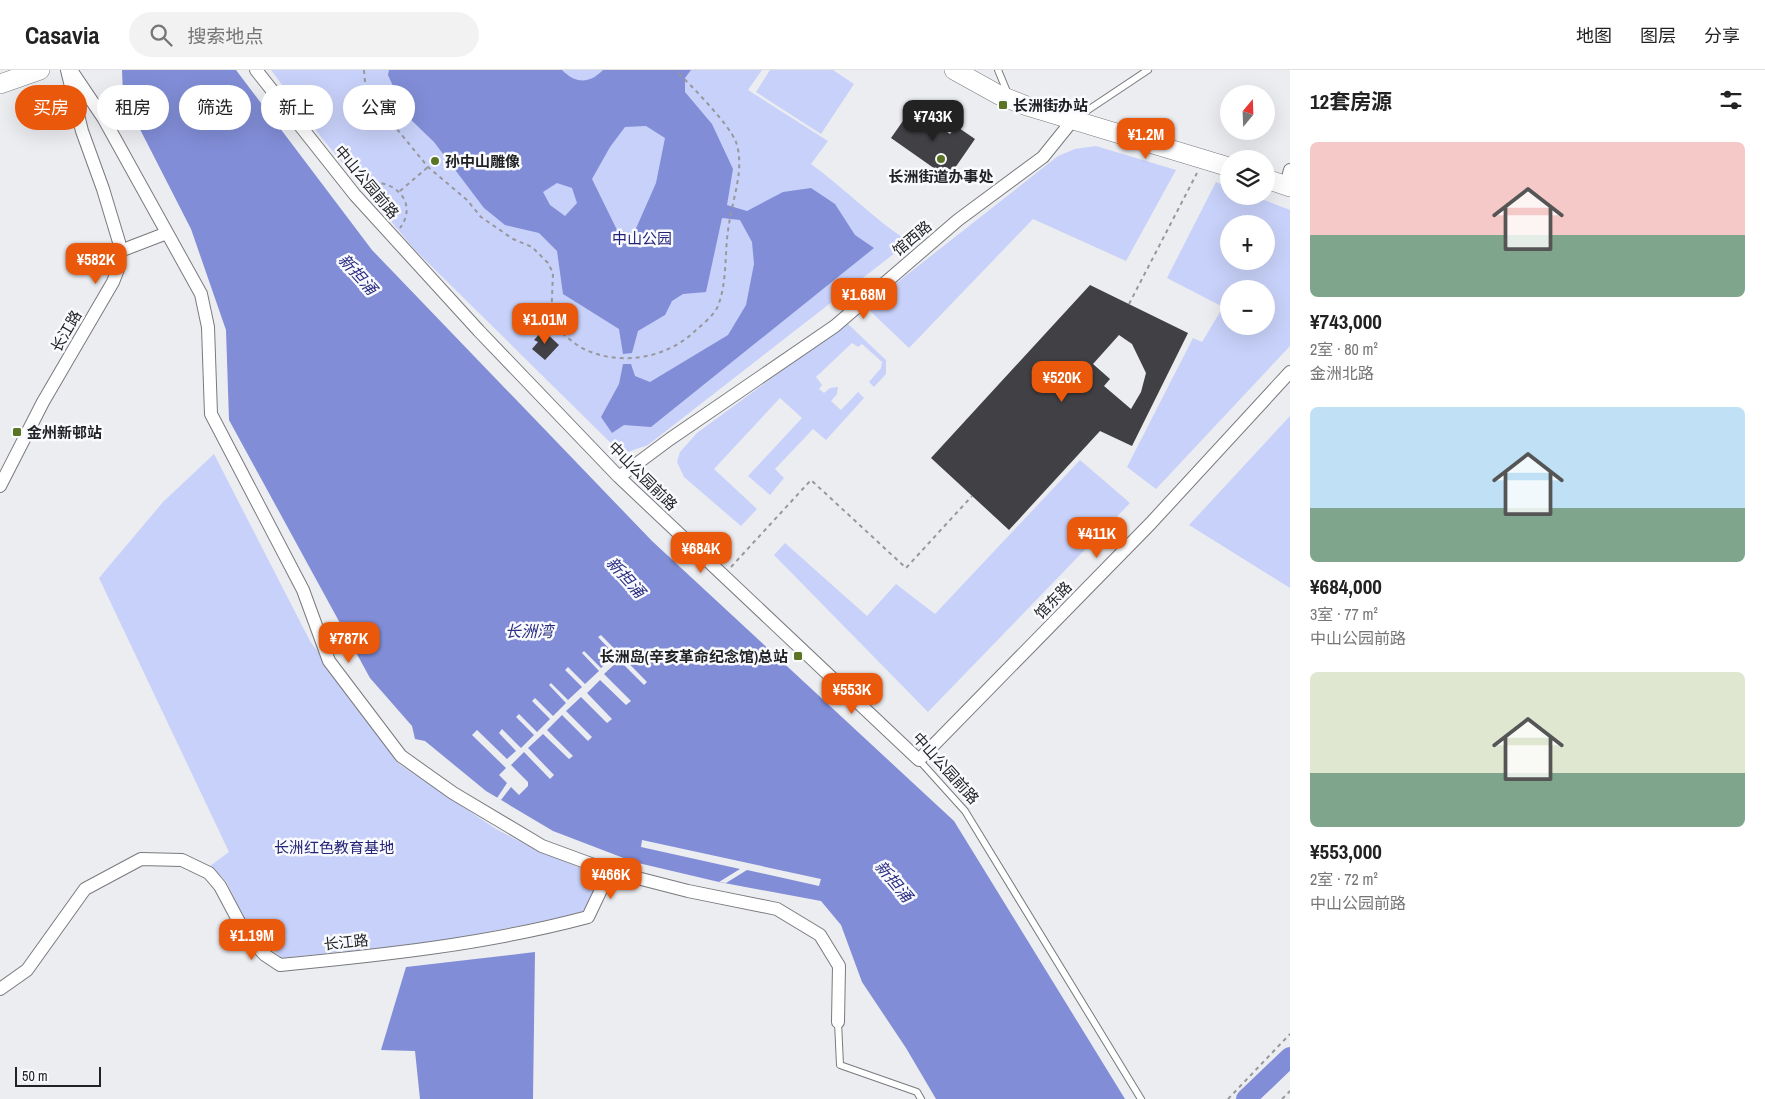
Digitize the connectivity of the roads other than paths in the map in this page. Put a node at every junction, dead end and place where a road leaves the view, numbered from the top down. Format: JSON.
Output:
{"nodes":[{"id":1,"x":40,"y":70,"type":"edge"},
{"id":2,"x":69,"y":70,"type":"edge"},
{"id":3,"x":256,"y":70,"type":"edge"},
{"id":4,"x":954,"y":70,"type":"edge"},
{"id":5,"x":998,"y":70,"type":"edge"},
{"id":6,"x":1148,"y":70,"type":"edge"},
{"id":7,"x":0,"y":84,"type":"edge"},
{"id":8,"x":1011,"y":100,"type":"junction"},
{"id":9,"x":1072,"y":121,"type":"junction"},
{"id":10,"x":1220,"y":165,"type":"edge"},
{"id":11,"x":1275,"y":180,"type":"edge"},
{"id":12,"x":1289,"y":181,"type":"edge"},
{"id":13,"x":167,"y":233,"type":"junction"},
{"id":14,"x":120,"y":251,"type":"junction"},
{"id":15,"x":1290,"y":372,"type":"edge"},
{"id":16,"x":619,"y":477,"type":"junction"},
{"id":17,"x":0,"y":486,"type":"edge"},
{"id":18,"x":919,"y":760,"type":"junction"},
{"id":19,"x":610,"y":871,"type":"junction"},
{"id":20,"x":0,"y":989,"type":"edge"},
{"id":21,"x":838,"y":1022,"type":"joint"},
{"id":22,"x":921,"y":1099,"type":"edge"},
{"id":23,"x":1141,"y":1099,"type":"edge"}],
"edges":[{"from":1,"to":7,"type":"main road"},
{"from":2,"to":13,"type":"street"},
{"from":2,"to":14,"type":"street","name":"长江路"},
{"from":3,"to":16,"type":"street","name":"中山公园前路"},
{"from":4,"to":8,"type":"main road"},
{"from":5,"to":8,"type":"lane"},
{"from":6,"to":9,"type":"lane"},
{"from":8,"to":9,"type":"main road"},
{"from":9,"to":10,"type":"main road"},
{"from":9,"to":16,"type":"street","name":"馆西路"},
{"from":11,"to":12,"type":"main road"},
{"from":13,"to":14,"type":"street"},
{"from":13,"to":19,"type":"street"},
{"from":14,"to":17,"type":"street","name":"长江路"},
{"from":15,"to":18,"type":"street","name":"馆东路"},
{"from":16,"to":18,"type":"street","name":"中山公园前路"},
{"from":18,"to":23,"type":"lane","name":"中山公园前路"},
{"from":19,"to":20,"type":"street","name":"长江路"},
{"from":19,"to":21,"type":"street"},
{"from":21,"to":22,"type":"lane"}]}
